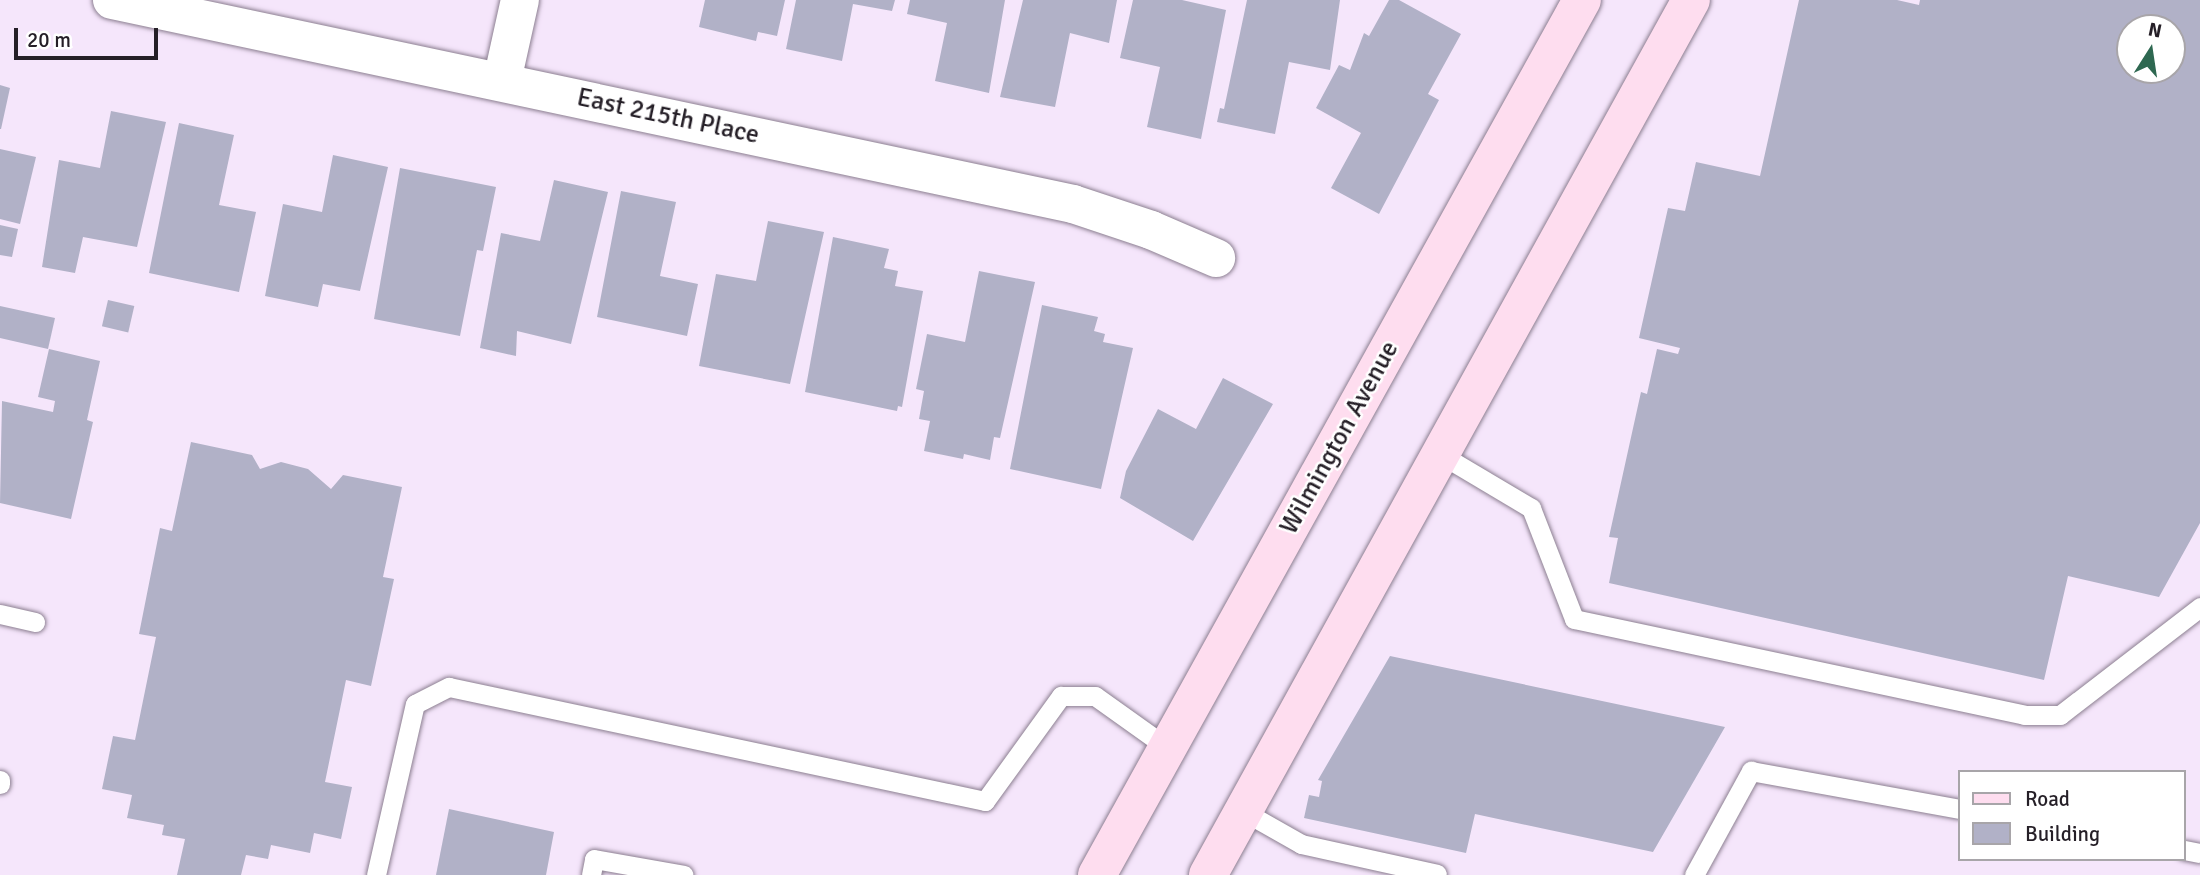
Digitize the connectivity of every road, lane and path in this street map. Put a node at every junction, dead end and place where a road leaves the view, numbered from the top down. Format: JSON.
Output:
{"nodes":[{"id":1,"x":112,"y":0,"type":"edge"},
{"id":2,"x":520,"y":0,"type":"edge"},
{"id":3,"x":1581,"y":0,"type":"edge"},
{"id":4,"x":1691,"y":0,"type":"edge"},
{"id":5,"x":502,"y":81,"type":"junction"},
{"id":6,"x":1216,"y":258,"type":"dead end"},
{"id":7,"x":1440,"y":454,"type":"junction"},
{"id":8,"x":2200,"y":607,"type":"edge"},
{"id":9,"x":0,"y":614,"type":"edge"},
{"id":10,"x":35,"y":622,"type":"dead end"},
{"id":11,"x":1168,"y":748,"type":"junction"},
{"id":12,"x":1958,"y":809,"type":"edge"},
{"id":13,"x":1243,"y":811,"type":"junction"},
{"id":14,"x":1437,"y":874,"type":"edge"},
{"id":15,"x":376,"y":875,"type":"edge"},
{"id":16,"x":591,"y":875,"type":"edge"},
{"id":17,"x":684,"y":875,"type":"edge"},
{"id":18,"x":1097,"y":875,"type":"edge"},
{"id":19,"x":1208,"y":875,"type":"edge"},
{"id":20,"x":1694,"y":875,"type":"edge"}],
"edges":[{"from":1,"to":5,"type":"street","name":"East 215th Place"},
{"from":2,"to":5,"type":"street"},
{"from":3,"to":11,"type":"main road","name":"Wilmington Avenue"},
{"from":4,"to":7,"type":"main road"},
{"from":5,"to":6,"type":"street","name":"East 215th Place"},
{"from":7,"to":8,"type":"lane"},
{"from":7,"to":13,"type":"main road"},
{"from":9,"to":10,"type":"lane"},
{"from":11,"to":15,"type":"lane"},
{"from":11,"to":18,"type":"main road","name":"Wilmington Avenue"},
{"from":12,"to":20,"type":"lane"},
{"from":13,"to":14,"type":"lane"},
{"from":13,"to":19,"type":"main road"},
{"from":16,"to":17,"type":"lane"}]}
